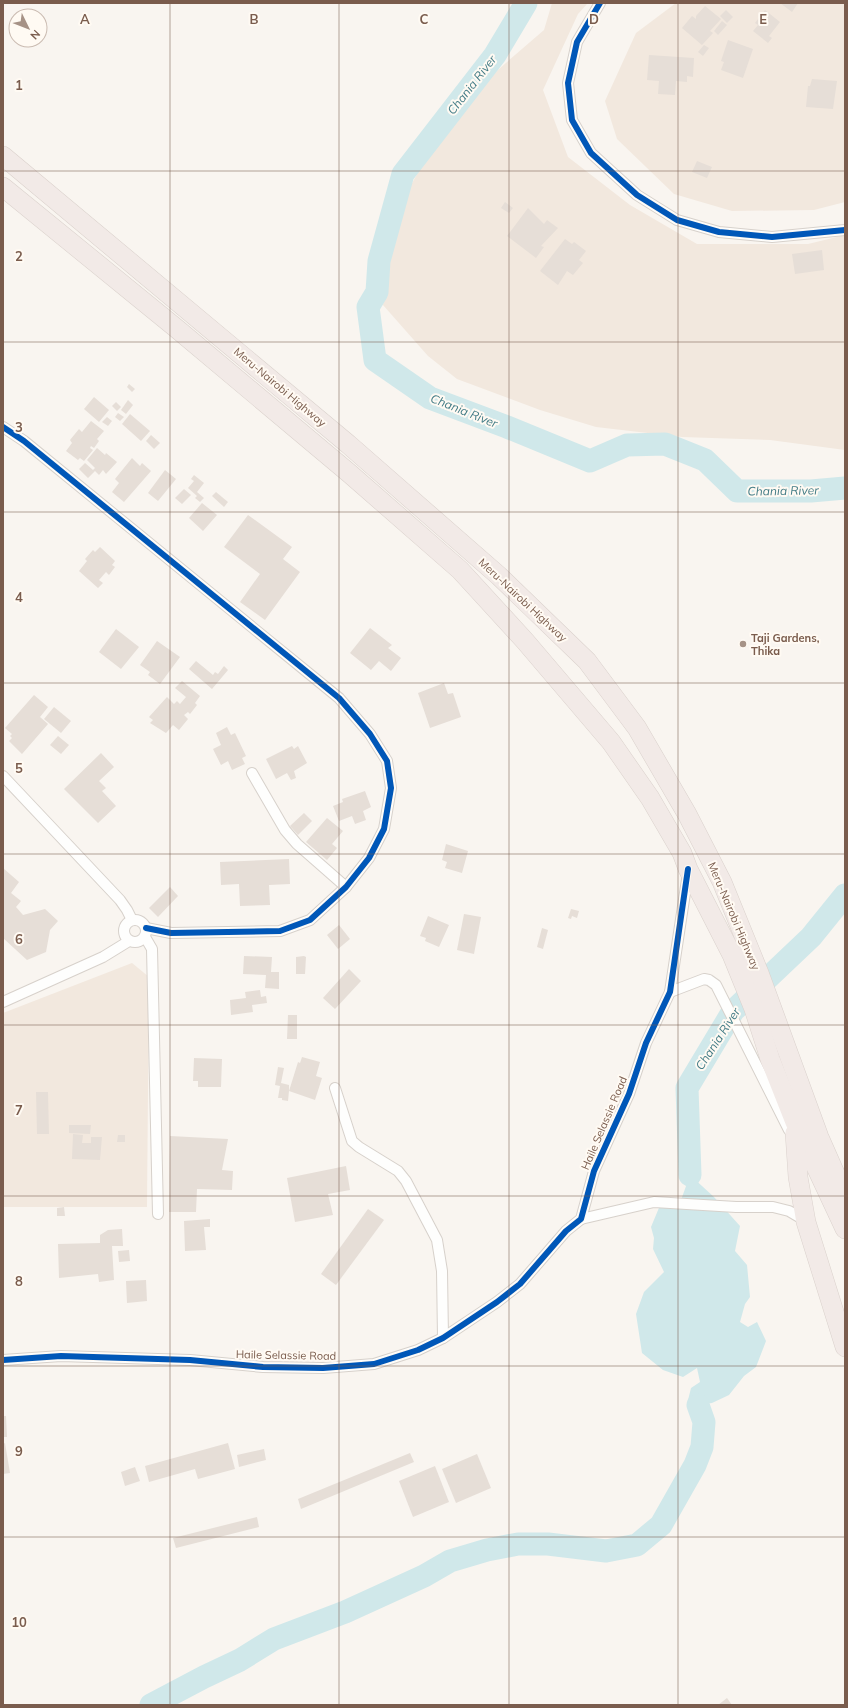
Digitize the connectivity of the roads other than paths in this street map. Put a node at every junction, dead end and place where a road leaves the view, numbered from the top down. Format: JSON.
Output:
{"nodes":[{"id":1,"x":600,"y":3,"type":"edge"},
{"id":2,"x":3,"y":156,"type":"edge"},
{"id":3,"x":3,"y":188,"type":"edge"},
{"id":4,"x":845,"y":230,"type":"edge"},
{"id":5,"x":3,"y":427,"type":"edge"},
{"id":6,"x":252,"y":773,"type":"dead end"},
{"id":7,"x":3,"y":776,"type":"edge"},
{"id":8,"x":688,"y":869,"type":"junction"},
{"id":9,"x":346,"y":887,"type":"junction"},
{"id":10,"x":132,"y":920,"type":"junction"},
{"id":11,"x":145,"y":932,"type":"junction"},
{"id":12,"x":129,"y":941,"type":"junction"},
{"id":13,"x":740,"y":951,"type":"junction"},
{"id":14,"x":670,"y":992,"type":"junction"},
{"id":15,"x":3,"y":1002,"type":"edge"},
{"id":16,"x":762,"y":1008,"type":"junction"},
{"id":17,"x":335,"y":1088,"type":"dead end"},
{"id":18,"x":795,"y":1122,"type":"junction"},
{"id":19,"x":819,"y":1137,"type":"junction"},
{"id":20,"x":796,"y":1142,"type":"junction"},
{"id":21,"x":845,"y":1170,"type":"edge"},
{"id":22,"x":845,"y":1196,"type":"edge"},
{"id":23,"x":158,"y":1214,"type":"dead end"},
{"id":24,"x":582,"y":1219,"type":"junction"},
{"id":25,"x":806,"y":1222,"type":"junction"},
{"id":26,"x":845,"y":1229,"type":"edge"},
{"id":27,"x":443,"y":1338,"type":"junction"},
{"id":28,"x":845,"y":1346,"type":"edge"},
{"id":29,"x":3,"y":1360,"type":"edge"}],
"edges":[{"from":1,"to":4,"type":"street"},
{"from":2,"to":13,"type":"highway","name":"Meru-Nairobi Highway"},
{"from":3,"to":8,"type":"highway","name":"Meru-Nairobi Highway"},
{"from":5,"to":9,"type":"street"},
{"from":6,"to":9,"type":"street"},
{"from":7,"to":10,"type":"street"},
{"from":8,"to":13,"type":"highway","name":"Meru-Nairobi Highway"},
{"from":8,"to":14,"type":"street","name":"Haile Selassie Road"},
{"from":9,"to":11,"type":"street"},
{"from":10,"to":11,"type":"street"},
{"from":10,"to":12,"type":"street"},
{"from":11,"to":12,"type":"street"},
{"from":11,"to":23,"type":"street"},
{"from":12,"to":15,"type":"street"},
{"from":13,"to":16,"type":"highway","name":"Meru-Nairobi Highway"},
{"from":14,"to":20,"type":"street"},
{"from":14,"to":24,"type":"street","name":"Haile Selassie Road"},
{"from":16,"to":18,"type":"highway","name":"Meru-Nairobi Highway"},
{"from":16,"to":19,"type":"highway","name":"Meru-Nairobi Highway"},
{"from":17,"to":27,"type":"street"},
{"from":18,"to":20,"type":"highway"},
{"from":18,"to":26,"type":"highway","name":"Meru-Nairobi Highway"},
{"from":19,"to":21,"type":"highway"},
{"from":19,"to":22,"type":"highway","name":"Meru-Nairobi Highway"},
{"from":20,"to":25,"type":"highway"},
{"from":24,"to":25,"type":"street"},
{"from":24,"to":27,"type":"street","name":"Haile Selassie Road"},
{"from":25,"to":28,"type":"highway"},
{"from":27,"to":29,"type":"street","name":"Haile Selassie Road"}]}
